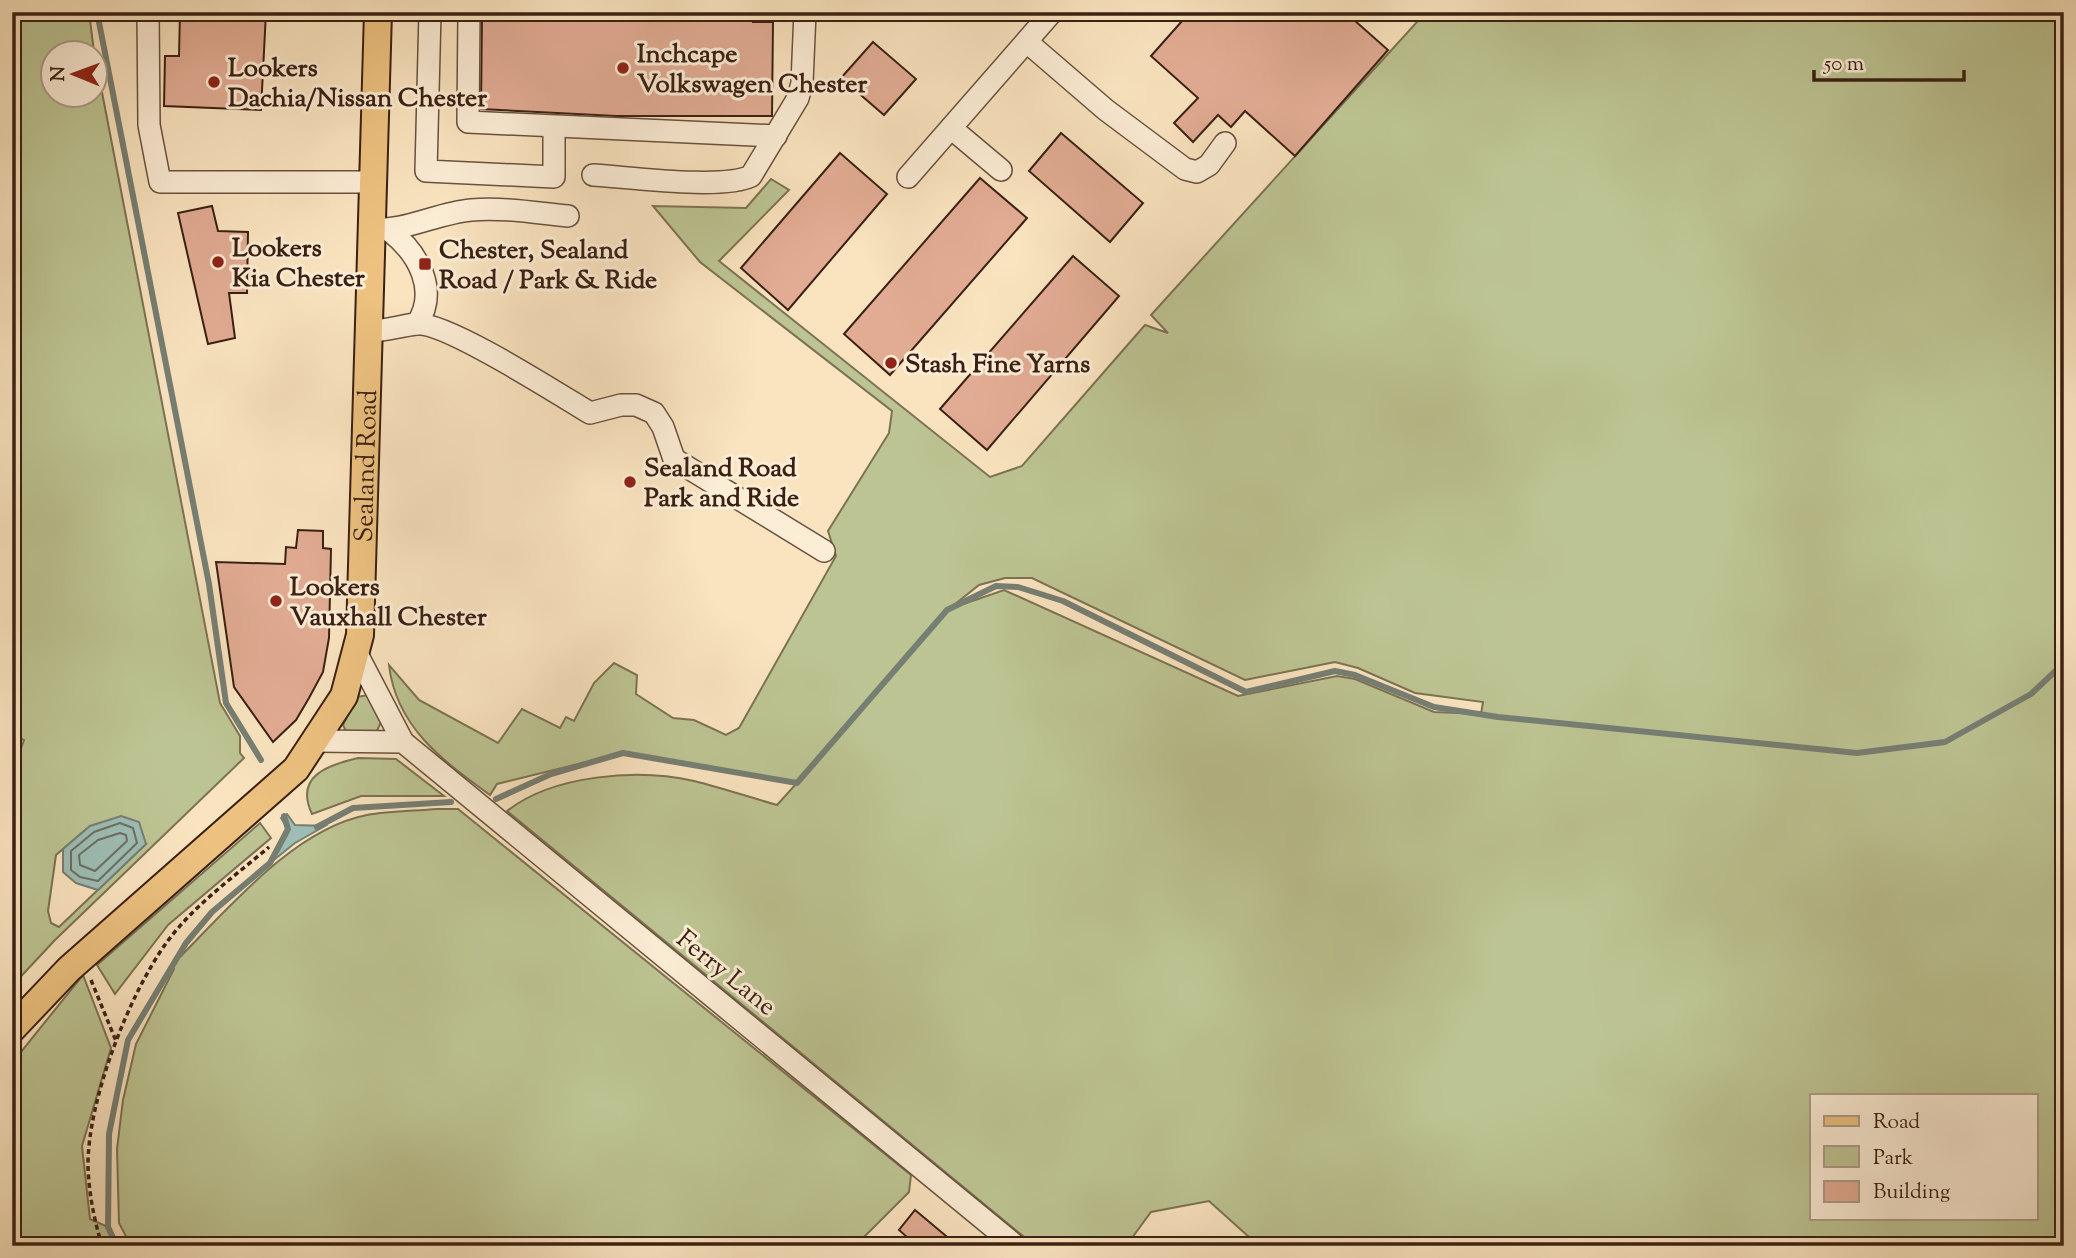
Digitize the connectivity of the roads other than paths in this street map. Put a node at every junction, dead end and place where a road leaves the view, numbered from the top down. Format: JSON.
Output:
{"nodes":[{"id":1,"x":148,"y":12,"type":"edge"},
{"id":2,"x":378,"y":12,"type":"edge"},
{"id":3,"x":430,"y":12,"type":"edge"},
{"id":4,"x":470,"y":12,"type":"edge"},
{"id":5,"x":805,"y":12,"type":"edge"},
{"id":6,"x":1052,"y":12,"type":"edge"},
{"id":7,"x":1027,"y":41,"type":"junction"},
{"id":8,"x":554,"y":127,"type":"junction"},
{"id":9,"x":951,"y":128,"type":"junction"},
{"id":10,"x":776,"y":136,"type":"junction"},
{"id":11,"x":1225,"y":143,"type":"dead end"},
{"id":12,"x":1001,"y":170,"type":"dead end"},
{"id":13,"x":593,"y":175,"type":"dead end"},
{"id":14,"x":908,"y":177,"type":"dead end"},
{"id":15,"x":373,"y":182,"type":"junction"},
{"id":16,"x":568,"y":216,"type":"dead end"},
{"id":17,"x":380,"y":230,"type":"junction"},
{"id":18,"x":417,"y":324,"type":"junction"},
{"id":19,"x":368,"y":331,"type":"junction"},
{"id":20,"x":824,"y":551,"type":"dead end"},
{"id":21,"x":356,"y":652,"type":"junction"},
{"id":22,"x":317,"y":741,"type":"junction"},
{"id":23,"x":403,"y":742,"type":"junction"},
{"id":24,"x":12,"y":1029,"type":"edge"},
{"id":25,"x":1016,"y":1246,"type":"edge"}],
"edges":[{"from":1,"to":15,"type":"street"},
{"from":2,"to":15,"type":"main road","name":"Sealand Road"},
{"from":3,"to":8,"type":"street"},
{"from":4,"to":8,"type":"street"},
{"from":5,"to":10,"type":"street"},
{"from":6,"to":7,"type":"street"},
{"from":7,"to":9,"type":"street"},
{"from":7,"to":11,"type":"street"},
{"from":8,"to":10,"type":"street"},
{"from":9,"to":12,"type":"street"},
{"from":9,"to":14,"type":"street"},
{"from":10,"to":13,"type":"street"},
{"from":15,"to":17,"type":"main road","name":"Sealand Road"},
{"from":16,"to":17,"type":"street"},
{"from":17,"to":18,"type":"street"},
{"from":17,"to":19,"type":"main road","name":"Sealand Road"},
{"from":18,"to":19,"type":"street"},
{"from":18,"to":20,"type":"street"},
{"from":19,"to":21,"type":"main road","name":"Sealand Road"},
{"from":21,"to":22,"type":"main road","name":"Sealand Road"},
{"from":21,"to":23,"type":"street","name":"Ferry Lane"},
{"from":22,"to":23,"type":"street"},
{"from":22,"to":24,"type":"main road","name":"Sealand Road"},
{"from":23,"to":25,"type":"street","name":"Ferry Lane"}]}
